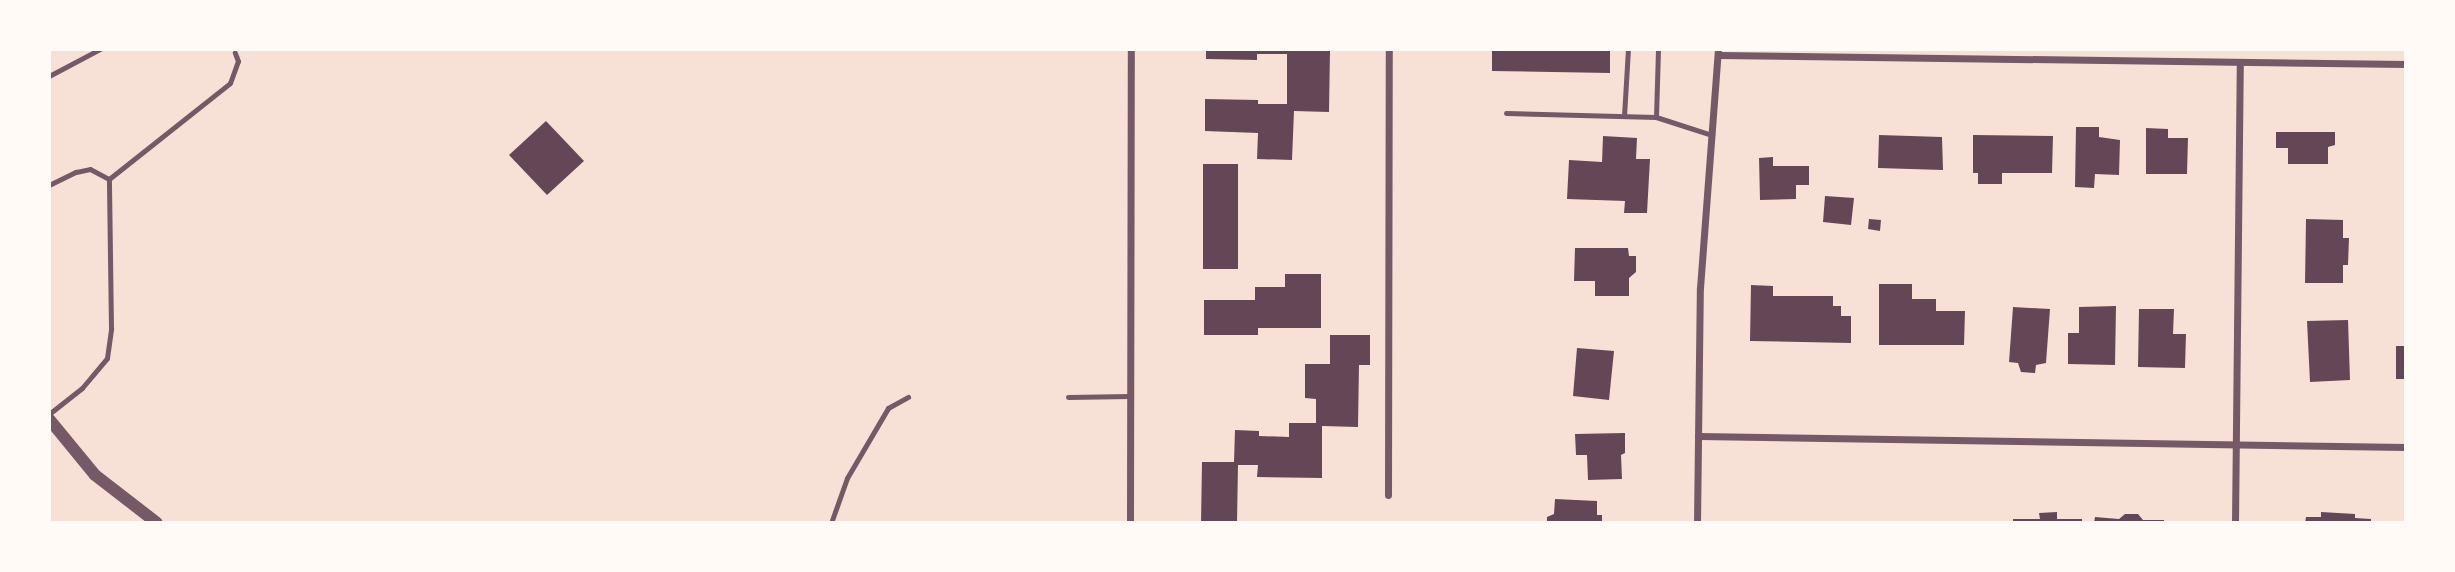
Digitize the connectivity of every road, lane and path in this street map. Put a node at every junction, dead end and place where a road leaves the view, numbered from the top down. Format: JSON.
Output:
{"nodes":[{"id":1,"x":100,"y":49,"type":"edge"},
{"id":2,"x":1131,"y":49,"type":"edge"},
{"id":3,"x":1389,"y":49,"type":"edge"},
{"id":4,"x":1628,"y":49,"type":"edge"},
{"id":5,"x":1658,"y":49,"type":"edge"},
{"id":6,"x":1718,"y":52,"type":"edge"},
{"id":7,"x":235,"y":53,"type":"dead end"},
{"id":8,"x":2240,"y":62,"type":"junction"},
{"id":9,"x":2406,"y":64,"type":"edge"},
{"id":10,"x":49,"y":76,"type":"edge"},
{"id":11,"x":1506,"y":113,"type":"dead end"},
{"id":12,"x":1624,"y":116,"type":"junction"},
{"id":13,"x":1656,"y":117,"type":"junction"},
{"id":14,"x":1712,"y":135,"type":"junction"},
{"id":15,"x":109,"y":180,"type":"junction"},
{"id":16,"x":49,"y":185,"type":"edge"},
{"id":17,"x":1130,"y":396,"type":"junction"},
{"id":18,"x":908,"y":397,"type":"dead end"},
{"id":19,"x":1068,"y":397,"type":"dead end"},
{"id":20,"x":49,"y":417,"type":"edge"},
{"id":21,"x":1698,"y":436,"type":"junction"},
{"id":22,"x":2236,"y":444,"type":"junction"},
{"id":23,"x":2406,"y":447,"type":"edge"},
{"id":24,"x":1388,"y":495,"type":"dead end"},
{"id":25,"x":157,"y":523,"type":"edge"},
{"id":26,"x":831,"y":523,"type":"edge"},
{"id":27,"x":1130,"y":523,"type":"edge"},
{"id":28,"x":1697,"y":523,"type":"edge"},
{"id":29,"x":2235,"y":523,"type":"edge"}],
"edges":[{"from":1,"to":10,"type":"lane"},
{"from":2,"to":17,"type":"street"},
{"from":3,"to":24,"type":"street"},
{"from":4,"to":12,"type":"lane"},
{"from":5,"to":13,"type":"lane"},
{"from":6,"to":8,"type":"street"},
{"from":6,"to":14,"type":"street"},
{"from":7,"to":15,"type":"lane"},
{"from":8,"to":9,"type":"street"},
{"from":8,"to":22,"type":"street"},
{"from":11,"to":12,"type":"lane"},
{"from":12,"to":13,"type":"lane"},
{"from":13,"to":14,"type":"lane"},
{"from":14,"to":21,"type":"street"},
{"from":15,"to":16,"type":"lane"},
{"from":15,"to":20,"type":"lane"},
{"from":17,"to":19,"type":"lane"},
{"from":17,"to":27,"type":"street"},
{"from":18,"to":26,"type":"lane"},
{"from":20,"to":25,"type":"street"},
{"from":21,"to":22,"type":"street"},
{"from":21,"to":28,"type":"street"},
{"from":22,"to":23,"type":"street"},
{"from":22,"to":29,"type":"street"}]}
